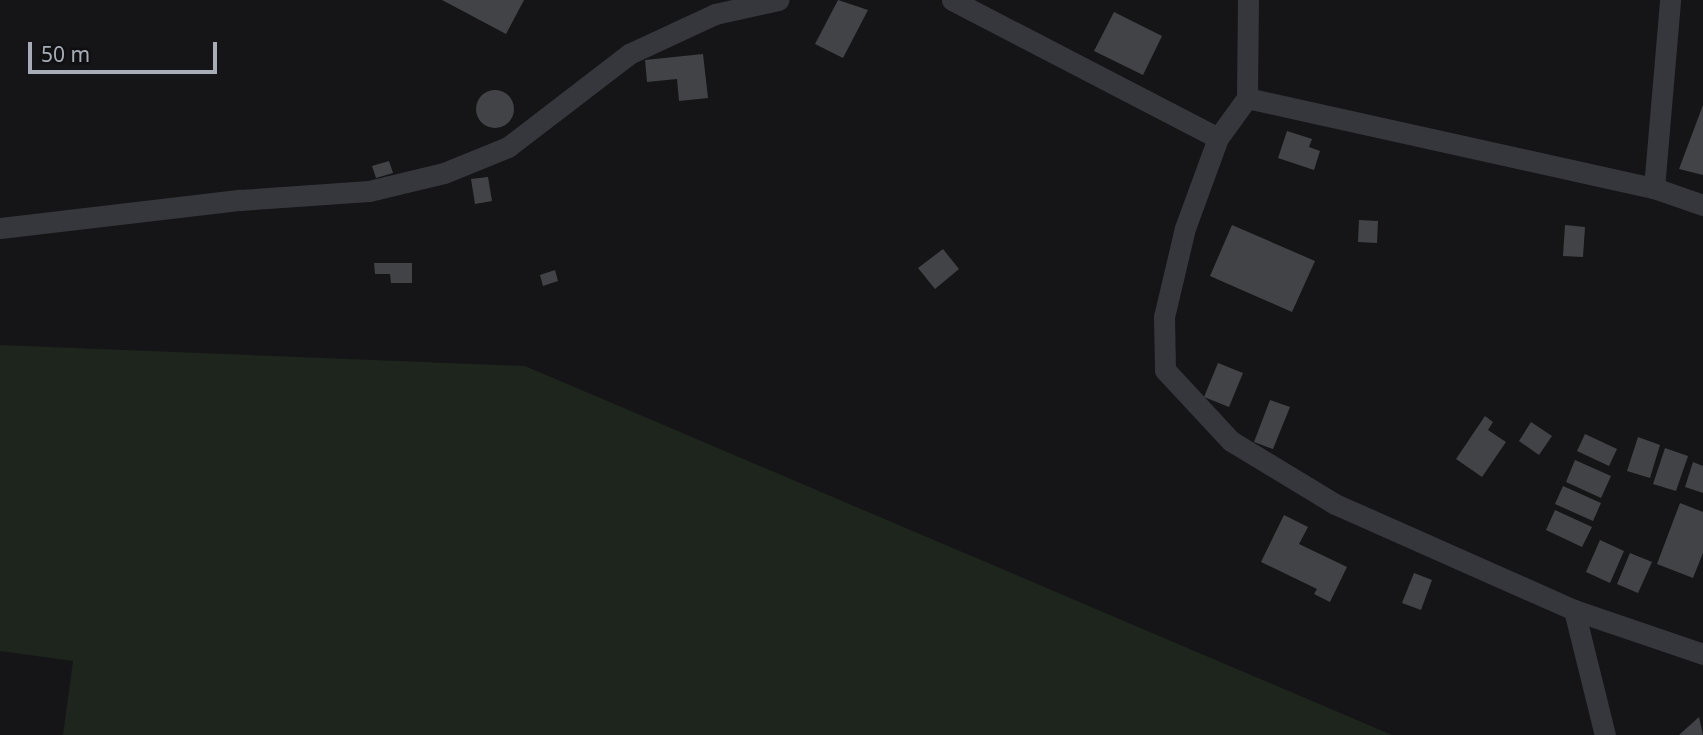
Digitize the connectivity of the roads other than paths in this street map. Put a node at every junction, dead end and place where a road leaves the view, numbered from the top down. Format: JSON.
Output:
{"nodes":[{"id":1,"x":778,"y":0,"type":"edge"},
{"id":2,"x":952,"y":0,"type":"edge"},
{"id":3,"x":1248,"y":0,"type":"edge"},
{"id":4,"x":1670,"y":0,"type":"edge"},
{"id":5,"x":1247,"y":98,"type":"junction"},
{"id":6,"x":1218,"y":138,"type":"junction"},
{"id":7,"x":1654,"y":188,"type":"junction"},
{"id":8,"x":1703,"y":205,"type":"edge"},
{"id":9,"x":0,"y":228,"type":"edge"},
{"id":10,"x":1574,"y":610,"type":"junction"},
{"id":11,"x":1703,"y":654,"type":"edge"},
{"id":12,"x":1605,"y":735,"type":"edge"}],
"edges":[{"from":1,"to":9,"type":"street"},
{"from":2,"to":6,"type":"street"},
{"from":3,"to":5,"type":"street"},
{"from":4,"to":7,"type":"street"},
{"from":5,"to":6,"type":"street"},
{"from":5,"to":7,"type":"street"},
{"from":6,"to":10,"type":"street"},
{"from":7,"to":8,"type":"street"},
{"from":10,"to":11,"type":"street"},
{"from":10,"to":12,"type":"street"}]}
